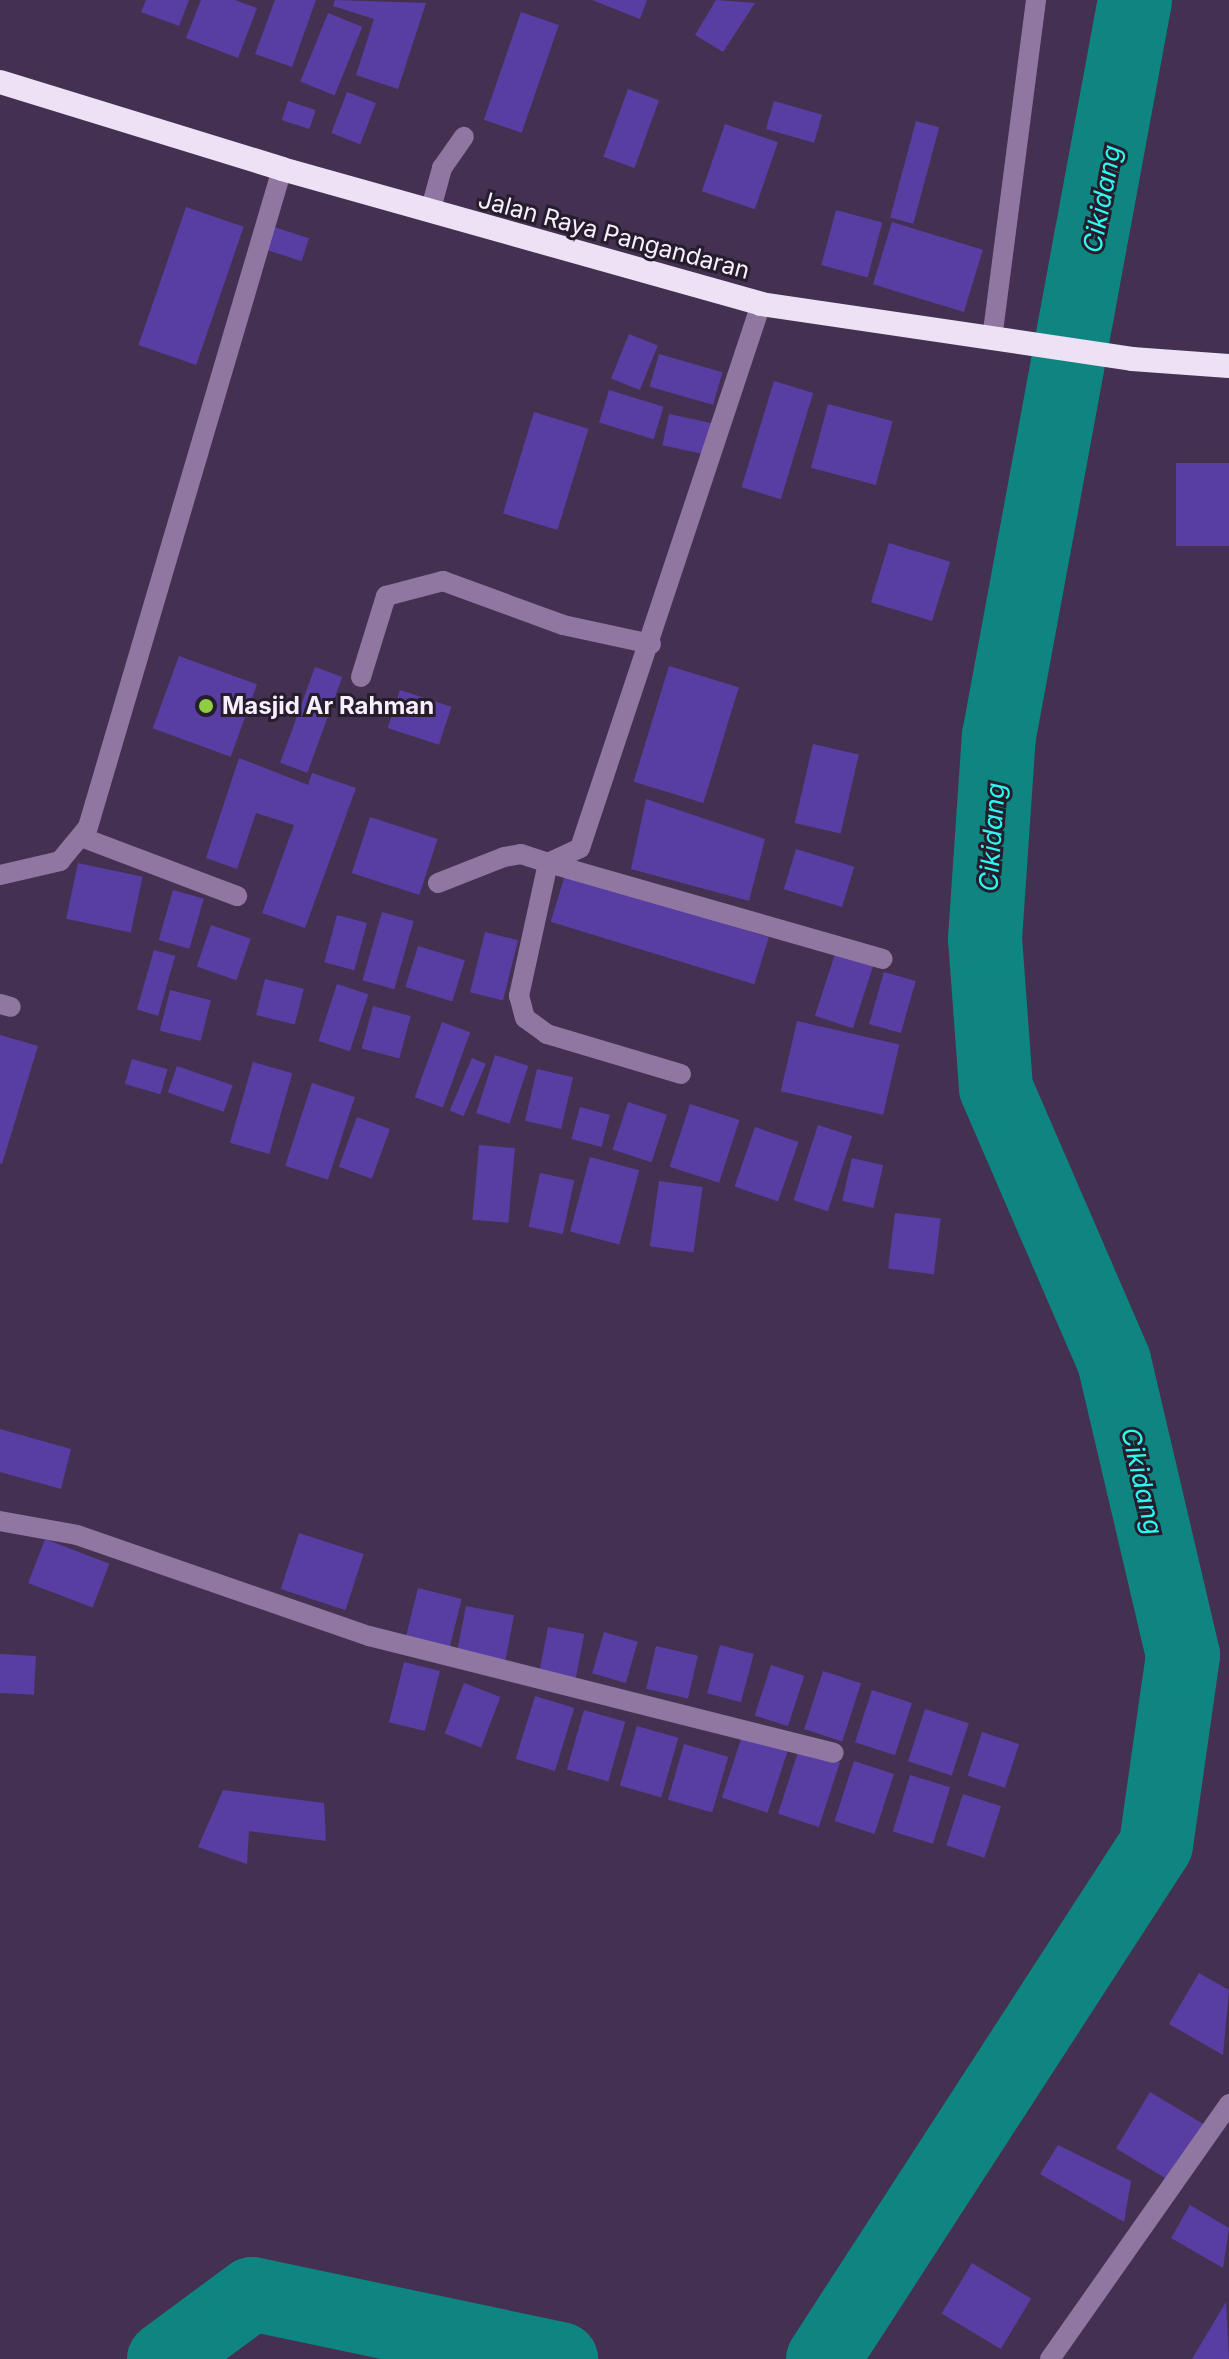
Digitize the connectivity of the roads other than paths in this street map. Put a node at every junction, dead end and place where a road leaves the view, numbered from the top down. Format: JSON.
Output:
{"nodes":[{"id":1,"x":1036,"y":0,"type":"edge"},
{"id":2,"x":0,"y":82,"type":"edge"},
{"id":3,"x":464,"y":137,"type":"dead end"},
{"id":4,"x":282,"y":169,"type":"junction"},
{"id":5,"x":430,"y":212,"type":"junction"},
{"id":6,"x":761,"y":304,"type":"junction"},
{"id":7,"x":992,"y":339,"type":"junction"},
{"id":8,"x":1229,"y":366,"type":"edge"},
{"id":9,"x":651,"y":644,"type":"junction"},
{"id":10,"x":361,"y":677,"type":"dead end"},
{"id":11,"x":81,"y":837,"type":"junction"},
{"id":12,"x":548,"y":863,"type":"junction"},
{"id":13,"x":0,"y":875,"type":"edge"},
{"id":14,"x":438,"y":883,"type":"dead end"},
{"id":15,"x":237,"y":896,"type":"dead end"},
{"id":16,"x":883,"y":959,"type":"dead end"},
{"id":17,"x":681,"y":1074,"type":"dead end"},
{"id":18,"x":0,"y":1521,"type":"edge"},
{"id":19,"x":834,"y":1753,"type":"dead end"},
{"id":20,"x":1229,"y":2104,"type":"edge"},
{"id":21,"x":1050,"y":2359,"type":"edge"}],
"edges":[{"from":1,"to":7,"type":"street"},
{"from":2,"to":4,"type":"highway","name":"Jalan Raya Pangandaran"},
{"from":3,"to":5,"type":"street"},
{"from":4,"to":5,"type":"highway","name":"Jalan Raya Pangandaran"},
{"from":4,"to":11,"type":"street"},
{"from":5,"to":6,"type":"highway","name":"Jalan Raya Pangandaran"},
{"from":6,"to":7,"type":"highway","name":"Jalan Raya Pangandaran"},
{"from":6,"to":9,"type":"street"},
{"from":7,"to":8,"type":"highway","name":"Jalan Raya Pangandaran"},
{"from":9,"to":10,"type":"street"},
{"from":9,"to":12,"type":"street"},
{"from":11,"to":13,"type":"street"},
{"from":11,"to":15,"type":"street"},
{"from":12,"to":14,"type":"street"},
{"from":12,"to":16,"type":"street"},
{"from":12,"to":17,"type":"street"},
{"from":18,"to":19,"type":"street"},
{"from":20,"to":21,"type":"street"}]}
